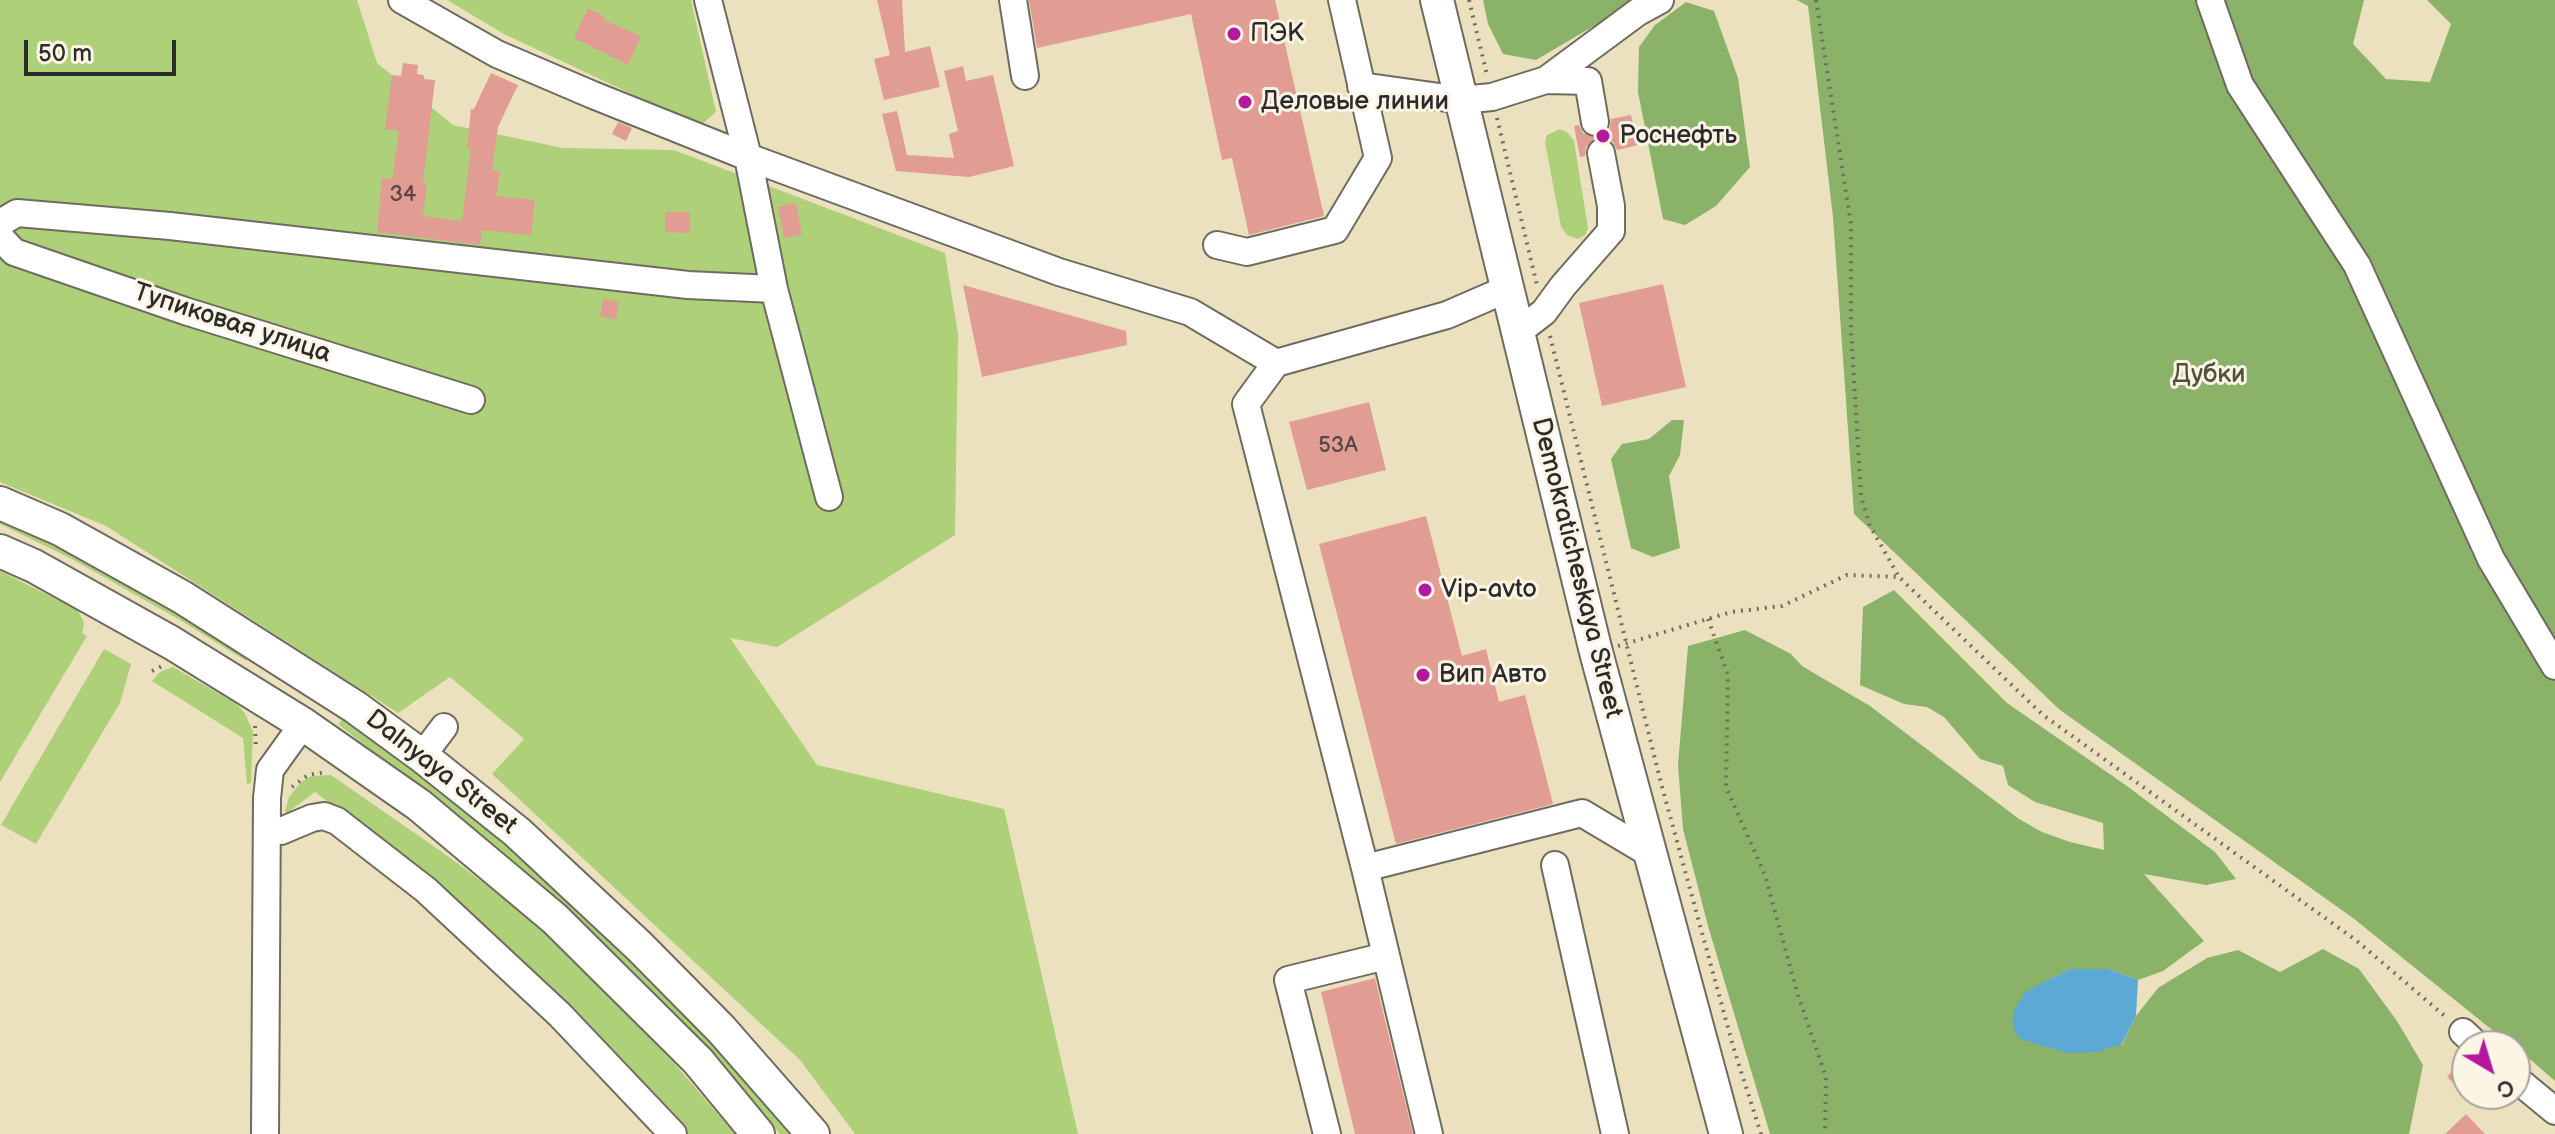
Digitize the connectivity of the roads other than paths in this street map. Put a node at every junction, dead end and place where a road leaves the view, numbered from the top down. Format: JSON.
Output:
{"nodes":[{"id":1,"x":402,"y":0,"type":"edge"},
{"id":2,"x":708,"y":0,"type":"edge"},
{"id":3,"x":1013,"y":0,"type":"edge"},
{"id":4,"x":1342,"y":0,"type":"edge"},
{"id":5,"x":1437,"y":0,"type":"edge"},
{"id":6,"x":1660,"y":0,"type":"edge"},
{"id":7,"x":2210,"y":0,"type":"edge"},
{"id":8,"x":1025,"y":76,"type":"dead end"},
{"id":9,"x":1546,"y":80,"type":"junction"},
{"id":10,"x":1361,"y":86,"type":"junction"},
{"id":11,"x":1476,"y":98,"type":"junction"},
{"id":12,"x":1595,"y":122,"type":"dead end"},
{"id":13,"x":1601,"y":153,"type":"dead end"},
{"id":14,"x":748,"y":157,"type":"junction"},
{"id":15,"x":0,"y":223,"type":"edge"},
{"id":16,"x":0,"y":237,"type":"edge"},
{"id":17,"x":1217,"y":245,"type":"dead end"},
{"id":18,"x":774,"y":289,"type":"junction"},
{"id":19,"x":1507,"y":289,"type":"junction"},
{"id":20,"x":1518,"y":332,"type":"junction"},
{"id":21,"x":1276,"y":363,"type":"junction"},
{"id":22,"x":471,"y":400,"type":"dead end"},
{"id":23,"x":829,"y":497,"type":"dead end"},
{"id":24,"x":0,"y":503,"type":"edge"},
{"id":25,"x":0,"y":551,"type":"edge"},
{"id":26,"x":2555,"y":666,"type":"edge"},
{"id":27,"x":326,"y":689,"type":"junction"},
{"id":28,"x":303,"y":724,"type":"junction"},
{"id":29,"x":444,"y":727,"type":"dead end"},
{"id":30,"x":422,"y":756,"type":"junction"},
{"id":31,"x":267,"y":831,"type":"junction"},
{"id":32,"x":1649,"y":853,"type":"junction"},
{"id":33,"x":1555,"y":865,"type":"dead end"},
{"id":34,"x":1365,"y":868,"type":"junction"},
{"id":35,"x":1386,"y":956,"type":"junction"},
{"id":36,"x":2531,"y":1091,"type":"edge"},
{"id":37,"x":2555,"y":1111,"type":"edge"},
{"id":38,"x":265,"y":1134,"type":"edge"},
{"id":39,"x":673,"y":1134,"type":"edge"},
{"id":40,"x":758,"y":1134,"type":"edge"},
{"id":41,"x":813,"y":1134,"type":"edge"},
{"id":42,"x":1327,"y":1134,"type":"edge"},
{"id":43,"x":1429,"y":1134,"type":"edge"},
{"id":44,"x":1615,"y":1134,"type":"edge"},
{"id":45,"x":1726,"y":1134,"type":"edge"}],
"edges":[{"from":1,"to":14,"type":"street"},
{"from":2,"to":14,"type":"street"},
{"from":3,"to":8,"type":"street"},
{"from":4,"to":10,"type":"street"},
{"from":5,"to":11,"type":"main road","name":"Demokraticheskaya Street"},
{"from":6,"to":9,"type":"street"},
{"from":7,"to":26,"type":"street"},
{"from":9,"to":11,"type":"street"},
{"from":9,"to":12,"type":"street"},
{"from":10,"to":11,"type":"street"},
{"from":10,"to":17,"type":"street"},
{"from":11,"to":19,"type":"main road","name":"Demokraticheskaya Street"},
{"from":13,"to":20,"type":"street"},
{"from":14,"to":18,"type":"street"},
{"from":14,"to":21,"type":"street"},
{"from":15,"to":18,"type":"street"},
{"from":16,"to":22,"type":"street","name":"Тупиковая улица"},
{"from":18,"to":23,"type":"street"},
{"from":19,"to":20,"type":"main road","name":"Demokraticheskaya Street"},
{"from":19,"to":21,"type":"street"},
{"from":20,"to":32,"type":"main road","name":"Demokraticheskaya Street"},
{"from":21,"to":34,"type":"street"},
{"from":24,"to":27,"type":"main road","name":"Dalnyaya Street"},
{"from":25,"to":28,"type":"main road","name":"Dalnyaya Street"},
{"from":27,"to":28,"type":"main road"},
{"from":27,"to":30,"type":"main road","name":"Dalnyaya Street"},
{"from":28,"to":31,"type":"street"},
{"from":28,"to":40,"type":"main road","name":"Dalnyaya Street"},
{"from":29,"to":30,"type":"street"},
{"from":30,"to":41,"type":"main road","name":"Dalnyaya Street"},
{"from":31,"to":38,"type":"street"},
{"from":31,"to":39,"type":"street"},
{"from":32,"to":34,"type":"street"},
{"from":32,"to":45,"type":"main road","name":"Demokraticheskaya Street"},
{"from":33,"to":44,"type":"street"},
{"from":34,"to":35,"type":"street"},
{"from":35,"to":42,"type":"street"},
{"from":35,"to":43,"type":"street"},
{"from":36,"to":37,"type":"street"}]}
